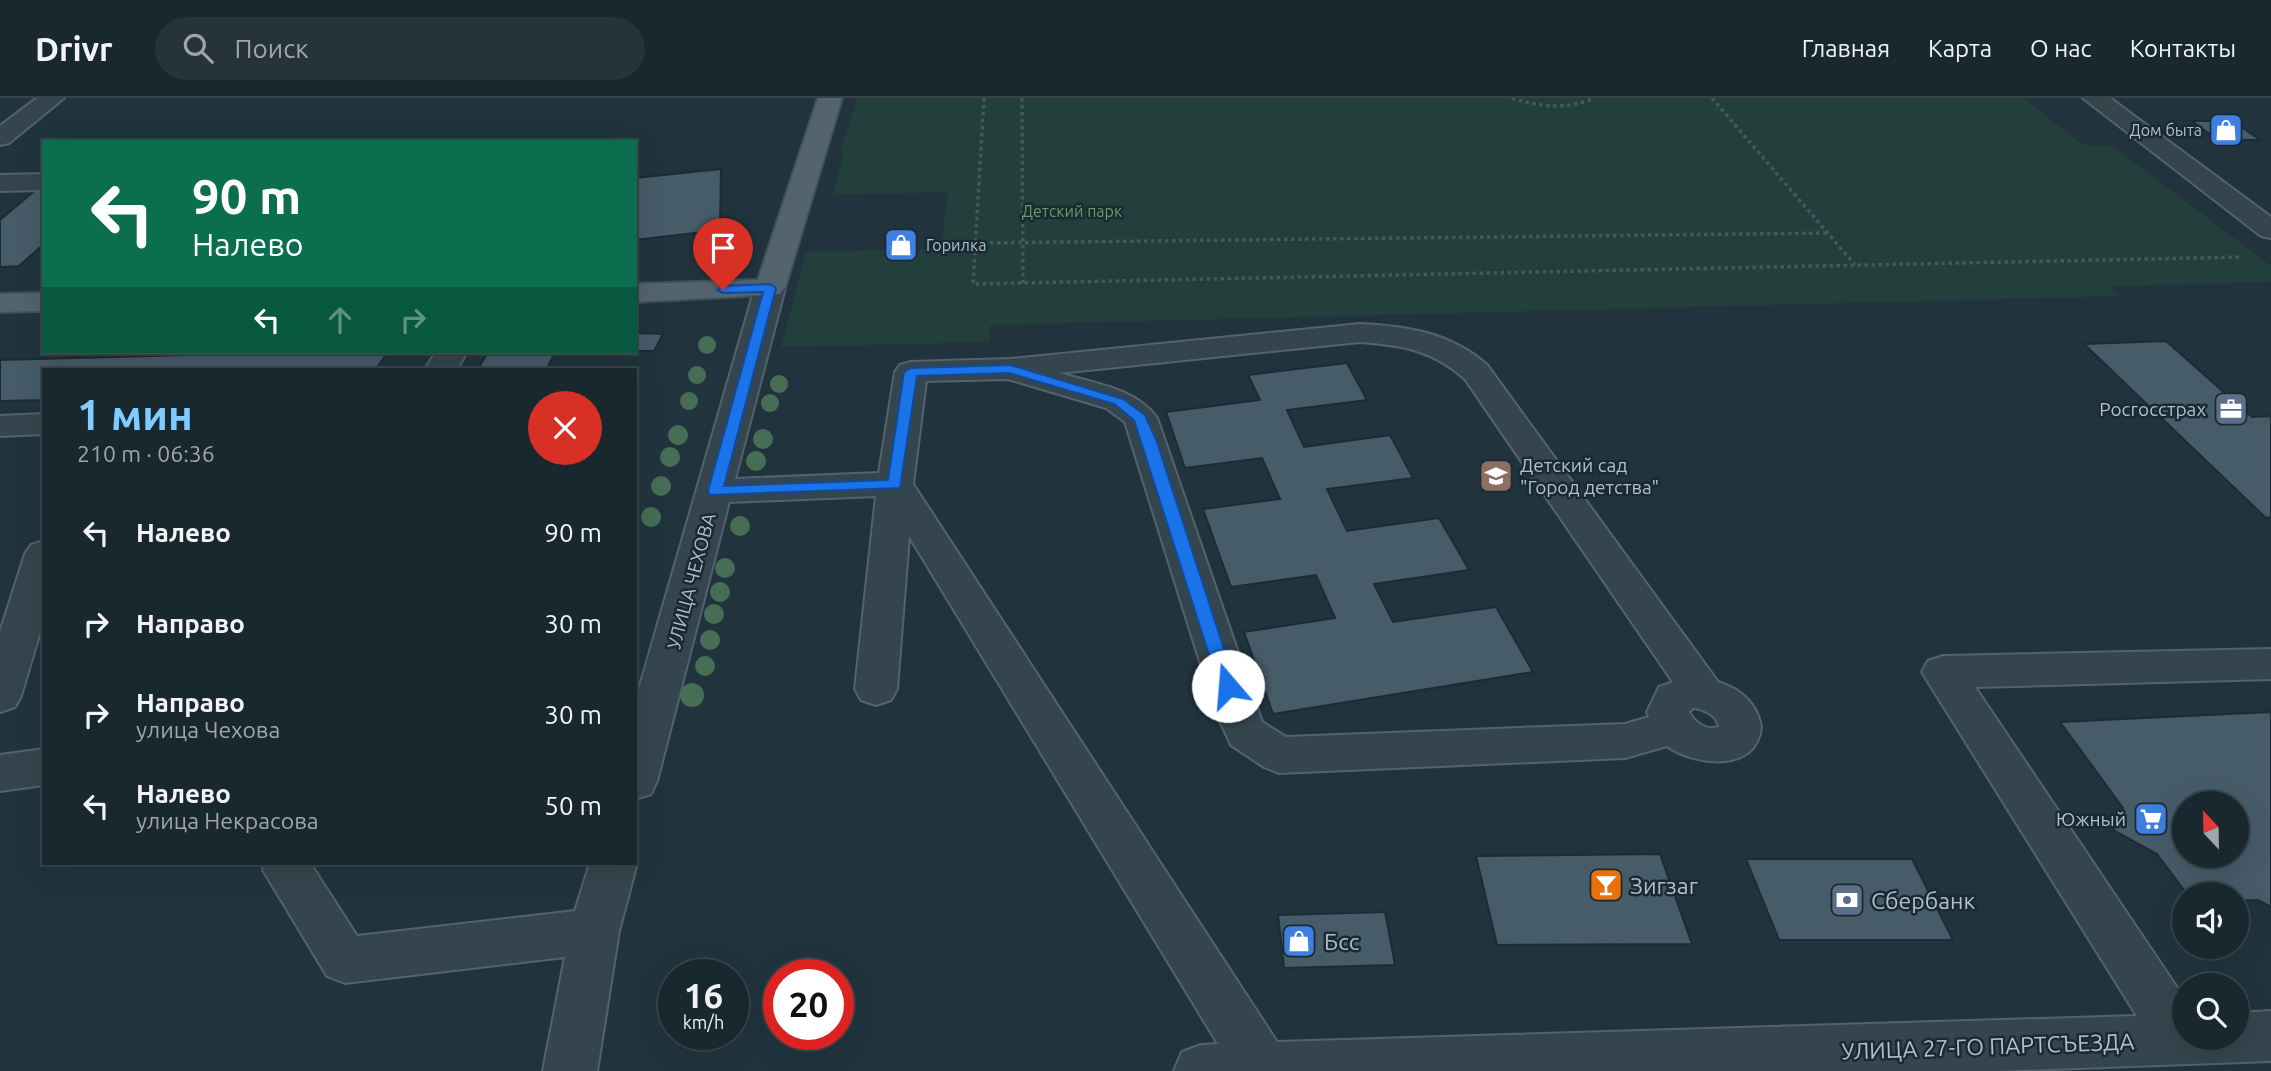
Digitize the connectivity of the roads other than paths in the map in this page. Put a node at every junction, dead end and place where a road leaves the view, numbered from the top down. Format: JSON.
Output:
{"nodes":[{"id":1,"x":52,"y":98,"type":"edge"},
{"id":2,"x":830,"y":98,"type":"edge"},
{"id":3,"x":2095,"y":98,"type":"edge"},
{"id":4,"x":0,"y":119,"type":"edge"},
{"id":5,"x":24,"y":119,"type":"junction"},
{"id":6,"x":0,"y":138,"type":"edge"},
{"id":7,"x":42,"y":182,"type":"edge"},
{"id":8,"x":0,"y":183,"type":"edge"},
{"id":9,"x":2271,"y":230,"type":"edge"},
{"id":10,"x":770,"y":288,"type":"junction"},
{"id":11,"x":637,"y":293,"type":"edge"},
{"id":12,"x":42,"y":302,"type":"edge"},
{"id":13,"x":0,"y":303,"type":"edge"},
{"id":14,"x":1010,"y":369,"type":"junction"},
{"id":15,"x":42,"y":424,"type":"edge"},
{"id":16,"x":0,"y":426,"type":"edge"},
{"id":17,"x":895,"y":484,"type":"junction"},
{"id":18,"x":715,"y":491,"type":"junction"},
{"id":19,"x":42,"y":560,"type":"edge"},
{"id":20,"x":2271,"y":664,"type":"edge"},
{"id":21,"x":876,"y":689,"type":"dead end"},
{"id":22,"x":1703,"y":693,"type":"junction"},
{"id":23,"x":0,"y":696,"type":"edge"},
{"id":24,"x":1675,"y":727,"type":"junction"},
{"id":25,"x":42,"y":767,"type":"edge"},
{"id":26,"x":0,"y":773,"type":"edge"},
{"id":27,"x":637,"y":774,"type":"edge"},
{"id":28,"x":287,"y":865,"type":"edge"},
{"id":29,"x":612,"y":865,"type":"edge"},
{"id":30,"x":594,"y":931,"type":"junction"},
{"id":31,"x":2172,"y":993,"type":"edge"},
{"id":32,"x":2271,"y":1036,"type":"edge"},
{"id":33,"x":2249,"y":1037,"type":"edge"},
{"id":34,"x":2172,"y":1040,"type":"edge"},
{"id":35,"x":1263,"y":1069,"type":"junction"},
{"id":36,"x":570,"y":1071,"type":"edge"},
{"id":37,"x":1201,"y":1071,"type":"edge"}],
"edges":[{"from":1,"to":5,"type":"street"},
{"from":2,"to":10,"type":"main road","name":"УЛИЦА ЧЕХОВА"},
{"from":3,"to":9,"type":"street"},
{"from":4,"to":5,"type":"street"},
{"from":5,"to":6,"type":"street"},
{"from":7,"to":8,"type":"street"},
{"from":10,"to":11,"type":"main road"},
{"from":10,"to":18,"type":"street","name":"УЛИЦА ЧЕХОВА"},
{"from":12,"to":13,"type":"main road"},
{"from":14,"to":17,"type":"street"},
{"from":14,"to":22,"type":"street"},
{"from":14,"to":24,"type":"street"},
{"from":15,"to":16,"type":"street"},
{"from":17,"to":18,"type":"street"},
{"from":17,"to":21,"type":"street"},
{"from":17,"to":35,"type":"street"},
{"from":18,"to":27,"type":"street","name":"УЛИЦА ЧЕХОВА"},
{"from":19,"to":23,"type":"street"},
{"from":20,"to":31,"type":"street"},
{"from":22,"to":24,"type":"street"},
{"from":22,"to":24,"type":"street"},
{"from":25,"to":26,"type":"street"},
{"from":28,"to":30,"type":"street"},
{"from":29,"to":30,"type":"street"},
{"from":30,"to":36,"type":"street"},
{"from":32,"to":33,"type":"street"},
{"from":34,"to":35,"type":"street","name":"УЛИЦА 27-ГО ПАРТСЪЕЗДА"},
{"from":35,"to":37,"type":"street","name":"УЛИЦА 27-ГО ПАРТСЪЕЗДА"}]}
